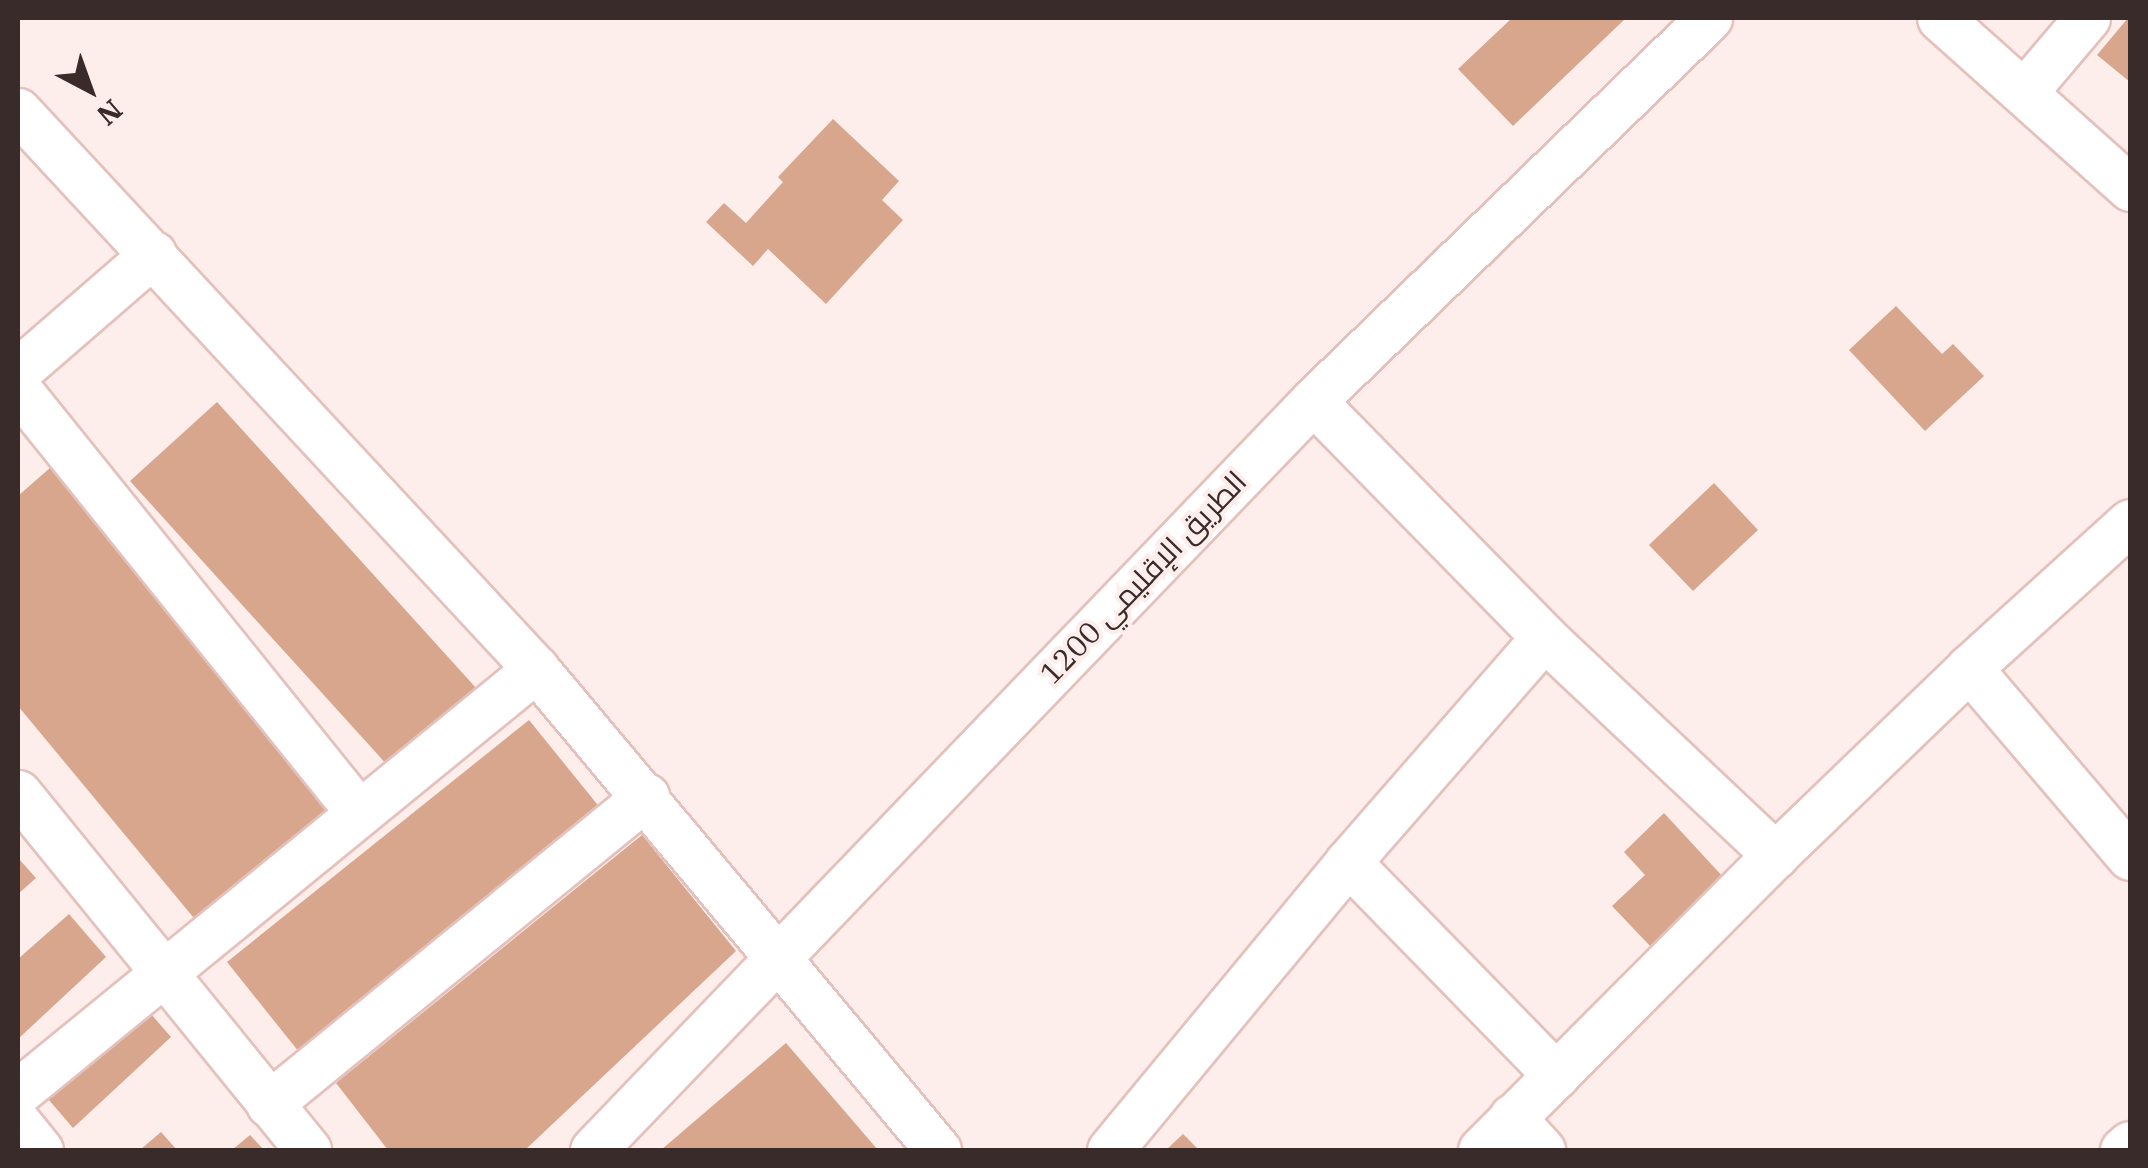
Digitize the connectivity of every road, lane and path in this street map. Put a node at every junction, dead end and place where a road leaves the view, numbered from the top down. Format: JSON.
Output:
{"nodes":[{"id":1,"x":1708,"y":18,"type":"edge"},
{"id":2,"x":1940,"y":18,"type":"edge"},
{"id":3,"x":2087,"y":18,"type":"edge"},
{"id":4,"x":2026,"y":91,"type":"junction"},
{"id":5,"x":18,"y":111,"type":"edge"},
{"id":6,"x":2130,"y":188,"type":"edge"},
{"id":7,"x":154,"y":254,"type":"junction"},
{"id":8,"x":18,"y":371,"type":"edge"},
{"id":9,"x":18,"y":389,"type":"edge"},
{"id":10,"x":1313,"y":402,"type":"junction"},
{"id":11,"x":2130,"y":522,"type":"edge"},
{"id":12,"x":1544,"y":637,"type":"junction"},
{"id":13,"x":1970,"y":668,"type":"junction"},
{"id":14,"x":536,"y":669,"type":"junction"},
{"id":15,"x":18,"y":793,"type":"edge"},
{"id":16,"x":646,"y":796,"type":"junction"},
{"id":17,"x":359,"y":813,"type":"junction"},
{"id":18,"x":1775,"y":855,"type":"junction"},
{"id":19,"x":2130,"y":857,"type":"edge"},
{"id":20,"x":1348,"y":862,"type":"junction"},
{"id":21,"x":777,"y":956,"type":"junction"},
{"id":22,"x":164,"y":972,"type":"junction"},
{"id":23,"x":1556,"y":1075,"type":"junction"},
{"id":24,"x":18,"y":1092,"type":"edge"},
{"id":25,"x":269,"y":1104,"type":"junction"},
{"id":26,"x":1512,"y":1117,"type":"junction"},
{"id":27,"x":18,"y":1123,"type":"edge"},
{"id":28,"x":614,"y":1143,"type":"edge"},
{"id":29,"x":2130,"y":1144,"type":"edge"},
{"id":30,"x":40,"y":1150,"type":"edge"},
{"id":31,"x":308,"y":1150,"type":"edge"},
{"id":32,"x":938,"y":1150,"type":"edge"},
{"id":33,"x":1110,"y":1150,"type":"edge"},
{"id":34,"x":1481,"y":1150,"type":"edge"},
{"id":35,"x":1542,"y":1150,"type":"edge"},
{"id":36,"x":2123,"y":1150,"type":"edge"}],
"edges":[{"from":1,"to":10,"type":"street","name":"الطريق الإقليمي 1200"},
{"from":2,"to":4,"type":"street"},
{"from":3,"to":4,"type":"street"},
{"from":4,"to":6,"type":"street"},
{"from":5,"to":7,"type":"street"},
{"from":7,"to":8,"type":"street"},
{"from":7,"to":14,"type":"street"},
{"from":9,"to":17,"type":"street"},
{"from":10,"to":12,"type":"street"},
{"from":10,"to":21,"type":"street","name":"الطريق الإقليمي 1200"},
{"from":11,"to":13,"type":"street"},
{"from":12,"to":18,"type":"street"},
{"from":12,"to":20,"type":"street"},
{"from":13,"to":18,"type":"street"},
{"from":13,"to":19,"type":"street"},
{"from":14,"to":16,"type":"street"},
{"from":14,"to":17,"type":"street"},
{"from":15,"to":22,"type":"street"},
{"from":16,"to":21,"type":"street"},
{"from":16,"to":25,"type":"street"},
{"from":17,"to":22,"type":"street"},
{"from":18,"to":23,"type":"street"},
{"from":20,"to":23,"type":"street"},
{"from":20,"to":33,"type":"street"},
{"from":21,"to":28,"type":"street","name":"الطريق الإقليمي 1200"},
{"from":21,"to":32,"type":"street"},
{"from":22,"to":24,"type":"street"},
{"from":22,"to":25,"type":"street"},
{"from":23,"to":26,"type":"street"},
{"from":25,"to":31,"type":"street"},
{"from":26,"to":34,"type":"street"},
{"from":26,"to":35,"type":"street"},
{"from":27,"to":30,"type":"street"},
{"from":29,"to":36,"type":"street"}]}
